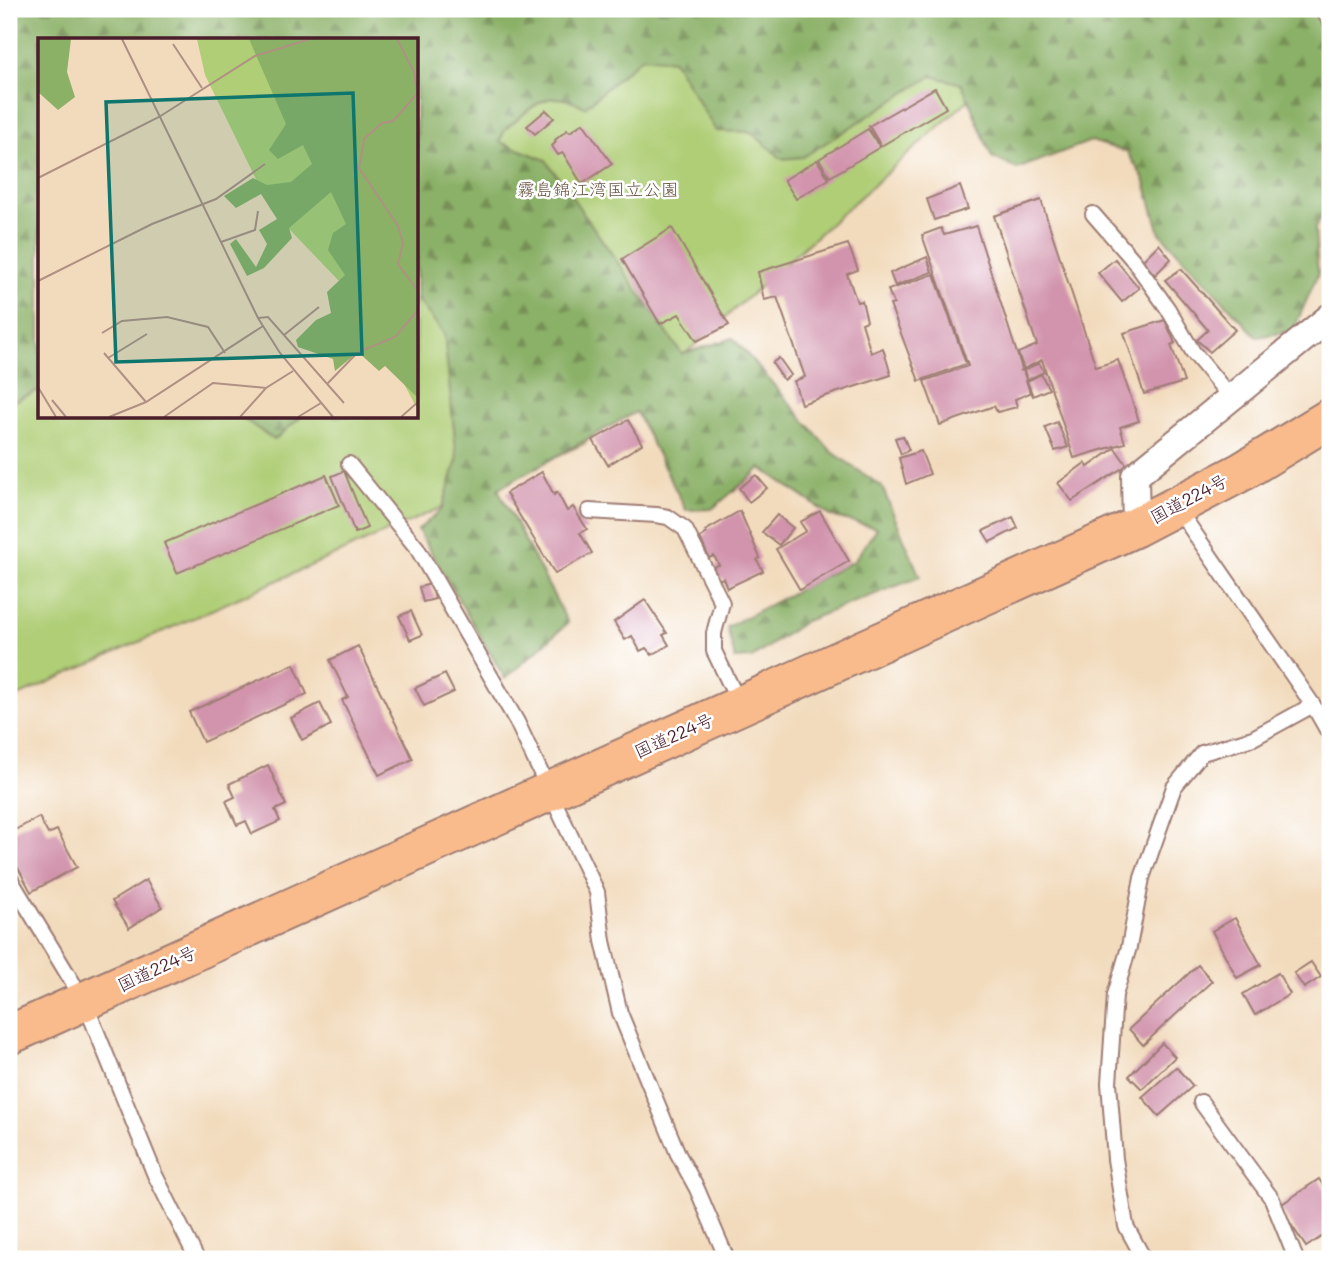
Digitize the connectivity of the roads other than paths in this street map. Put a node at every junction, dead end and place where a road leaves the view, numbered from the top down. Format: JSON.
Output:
{"nodes":[{"id":1,"x":1322,"y":9,"type":"edge"},
{"id":2,"x":1330,"y":21,"type":"edge"},
{"id":3,"x":1093,"y":214,"type":"dead end"},
{"id":4,"x":1330,"y":317,"type":"edge"},
{"id":5,"x":1231,"y":398,"type":"junction"},
{"id":6,"x":1330,"y":418,"type":"edge"},
{"id":7,"x":349,"y":464,"type":"dead end"},
{"id":8,"x":1177,"y":506,"type":"junction"},
{"id":9,"x":589,"y":511,"type":"dead end"},
{"id":10,"x":1136,"y":527,"type":"junction"},
{"id":11,"x":1313,"y":705,"type":"junction"},
{"id":12,"x":740,"y":706,"type":"junction"},
{"id":13,"x":1330,"y":735,"type":"edge"},
{"id":14,"x":549,"y":793,"type":"junction"},
{"id":15,"x":9,"y":877,"type":"edge"},
{"id":16,"x":85,"y":1003,"type":"junction"},
{"id":17,"x":9,"y":1035,"type":"edge"},
{"id":18,"x":1201,"y":1101,"type":"dead end"},
{"id":19,"x":197,"y":1259,"type":"edge"},
{"id":20,"x":727,"y":1259,"type":"edge"},
{"id":21,"x":1144,"y":1259,"type":"edge"},
{"id":22,"x":1296,"y":1259,"type":"edge"}],
"edges":[{"from":1,"to":2,"type":"lane"},
{"from":3,"to":5,"type":"lane"},
{"from":4,"to":5,"type":"street"},
{"from":5,"to":10,"type":"street"},
{"from":6,"to":8,"type":"highway","name":"国道224号"},
{"from":7,"to":14,"type":"lane"},
{"from":8,"to":10,"type":"highway","name":"国道224号"},
{"from":8,"to":11,"type":"lane"},
{"from":9,"to":12,"type":"lane"},
{"from":10,"to":12,"type":"highway","name":"国道224号"},
{"from":11,"to":13,"type":"lane"},
{"from":11,"to":21,"type":"lane"},
{"from":12,"to":14,"type":"highway","name":"国道224号"},
{"from":14,"to":16,"type":"highway","name":"国道224号"},
{"from":14,"to":20,"type":"lane"},
{"from":15,"to":16,"type":"lane"},
{"from":16,"to":17,"type":"highway","name":"国道224号"},
{"from":16,"to":19,"type":"lane"},
{"from":18,"to":22,"type":"lane"}]}
